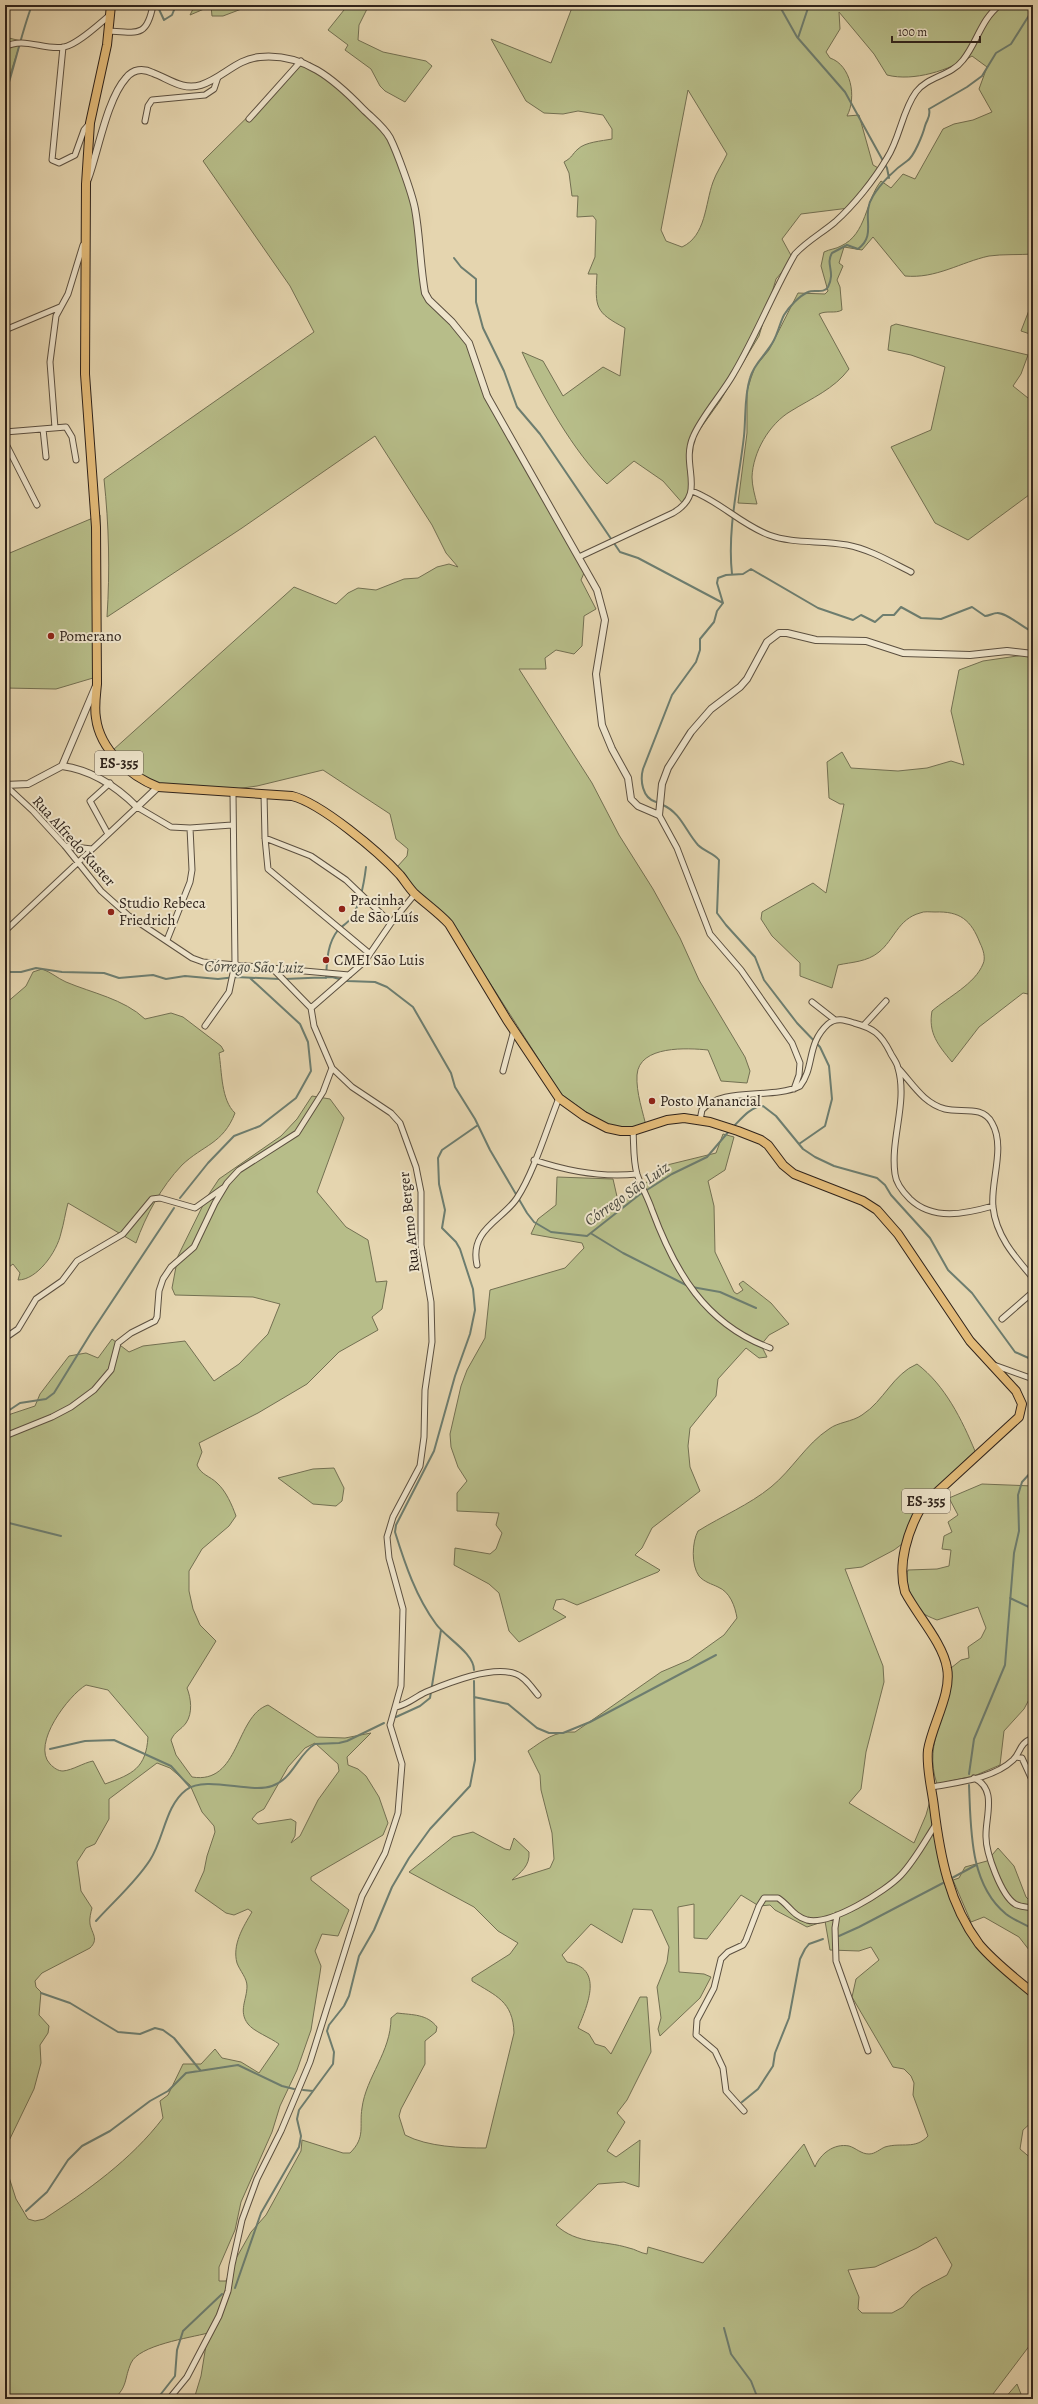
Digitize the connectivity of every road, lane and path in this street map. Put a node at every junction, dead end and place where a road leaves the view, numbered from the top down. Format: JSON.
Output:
{"nodes":[{"id":1,"x":111,"y":5,"type":"edge"},
{"id":2,"x":154,"y":5,"type":"edge"},
{"id":3,"x":1000,"y":5,"type":"edge"},
{"id":4,"x":111,"y":15,"type":"junction"},
{"id":5,"x":109,"y":31,"type":"junction"},
{"id":6,"x":5,"y":47,"type":"edge"},
{"id":7,"x":63,"y":47,"type":"junction"},
{"id":8,"x":301,"y":62,"type":"junction"},
{"id":9,"x":218,"y":77,"type":"junction"},
{"id":10,"x":249,"y":119,"type":"dead end"},
{"id":11,"x":145,"y":121,"type":"dead end"},
{"id":12,"x":90,"y":123,"type":"junction"},
{"id":13,"x":86,"y":184,"type":"junction"},
{"id":14,"x":85,"y":239,"type":"junction"},
{"id":15,"x":60,"y":307,"type":"junction"},
{"id":16,"x":5,"y":330,"type":"edge"},
{"id":17,"x":43,"y":428,"type":"junction"},
{"id":18,"x":55,"y":428,"type":"junction"},
{"id":19,"x":5,"y":432,"type":"edge"},
{"id":20,"x":5,"y":442,"type":"edge"},
{"id":21,"x":46,"y":457,"type":"dead end"},
{"id":22,"x":76,"y":460,"type":"dead end"},
{"id":23,"x":692,"y":492,"type":"junction"},
{"id":24,"x":37,"y":505,"type":"dead end"},
{"id":25,"x":579,"y":557,"type":"junction"},
{"id":26,"x":911,"y":572,"type":"dead end"},
{"id":27,"x":1033,"y":654,"type":"edge"},
{"id":28,"x":97,"y":684,"type":"junction"},
{"id":29,"x":62,"y":766,"type":"junction"},
{"id":30,"x":110,"y":783,"type":"junction"},
{"id":31,"x":5,"y":785,"type":"edge"},
{"id":32,"x":158,"y":787,"type":"junction"},
{"id":33,"x":233,"y":793,"type":"junction"},
{"id":34,"x":264,"y":794,"type":"junction"},
{"id":35,"x":137,"y":807,"type":"junction"},
{"id":36,"x":658,"y":815,"type":"junction"},
{"id":37,"x":232,"y":825,"type":"junction"},
{"id":38,"x":190,"y":828,"type":"junction"},
{"id":39,"x":108,"y":834,"type":"junction"},
{"id":40,"x":265,"y":838,"type":"junction"},
{"id":41,"x":65,"y":846,"type":"junction"},
{"id":42,"x":92,"y":849,"type":"junction"},
{"id":43,"x":78,"y":862,"type":"junction"},
{"id":44,"x":415,"y":894,"type":"junction"},
{"id":45,"x":391,"y":923,"type":"junction"},
{"id":46,"x":5,"y":931,"type":"edge"},
{"id":47,"x":167,"y":940,"type":"junction"},
{"id":48,"x":370,"y":954,"type":"junction"},
{"id":49,"x":235,"y":964,"type":"junction"},
{"id":50,"x":273,"y":969,"type":"junction"},
{"id":51,"x":349,"y":974,"type":"junction"},
{"id":52,"x":886,"y":1001,"type":"dead end"},
{"id":53,"x":812,"y":1002,"type":"dead end"},
{"id":54,"x":311,"y":1008,"type":"junction"},
{"id":55,"x":835,"y":1020,"type":"junction"},
{"id":56,"x":864,"y":1025,"type":"junction"},
{"id":57,"x":205,"y":1026,"type":"dead end"},
{"id":58,"x":514,"y":1030,"type":"junction"},
{"id":59,"x":332,"y":1068,"type":"junction"},
{"id":60,"x":898,"y":1068,"type":"junction"},
{"id":61,"x":503,"y":1071,"type":"dead end"},
{"id":62,"x":794,"y":1089,"type":"junction"},
{"id":63,"x":559,"y":1098,"type":"junction"},
{"id":64,"x":700,"y":1120,"type":"junction"},
{"id":65,"x":633,"y":1131,"type":"junction"},
{"id":66,"x":534,"y":1160,"type":"junction"},
{"id":67,"x":637,"y":1174,"type":"junction"},
{"id":68,"x":225,"y":1186,"type":"junction"},
{"id":69,"x":993,"y":1206,"type":"junction"},
{"id":70,"x":477,"y":1265,"type":"dead end"},
{"id":71,"x":1033,"y":1278,"type":"edge"},
{"id":72,"x":1033,"y":1292,"type":"edge"},
{"id":73,"x":1002,"y":1319,"type":"dead end"},
{"id":74,"x":5,"y":1338,"type":"edge"},
{"id":75,"x":770,"y":1348,"type":"dead end"},
{"id":76,"x":993,"y":1365,"type":"junction"},
{"id":77,"x":1033,"y":1379,"type":"edge"},
{"id":78,"x":5,"y":1436,"type":"edge"},
{"id":79,"x":538,"y":1695,"type":"dead end"},
{"id":80,"x":396,"y":1707,"type":"junction"},
{"id":81,"x":1033,"y":1738,"type":"edge"},
{"id":82,"x":1016,"y":1757,"type":"junction"},
{"id":83,"x":974,"y":1778,"type":"junction"},
{"id":84,"x":1033,"y":1782,"type":"edge"},
{"id":85,"x":932,"y":1787,"type":"junction"},
{"id":86,"x":936,"y":1823,"type":"junction"},
{"id":87,"x":1033,"y":1908,"type":"edge"},
{"id":88,"x":837,"y":1915,"type":"junction"},
{"id":89,"x":1033,"y":1993,"type":"edge"},
{"id":90,"x":868,"y":2051,"type":"dead end"},
{"id":91,"x":744,"y":2111,"type":"dead end"},
{"id":92,"x":169,"y":2399,"type":"edge"}],
"edges":[{"from":1,"to":4,"type":"main road","number":"ES-355"},
{"from":2,"to":5,"type":"street"},
{"from":3,"to":23,"type":"street"},
{"from":4,"to":5,"type":"main road","number":"ES-355"},
{"from":4,"to":7,"type":"street"},
{"from":5,"to":12,"type":"main road","number":"ES-355"},
{"from":6,"to":7,"type":"street"},
{"from":7,"to":12,"type":"street"},
{"from":8,"to":9,"type":"street"},
{"from":8,"to":10,"type":"street"},
{"from":8,"to":25,"type":"street"},
{"from":9,"to":11,"type":"street"},
{"from":9,"to":13,"type":"street"},
{"from":12,"to":13,"type":"main road","number":"ES-355"},
{"from":13,"to":14,"type":"main road","number":"ES-355"},
{"from":14,"to":15,"type":"street"},
{"from":14,"to":28,"type":"main road","number":"ES-355"},
{"from":15,"to":16,"type":"street"},
{"from":15,"to":18,"type":"street"},
{"from":17,"to":18,"type":"street"},
{"from":17,"to":19,"type":"street"},
{"from":17,"to":21,"type":"street"},
{"from":18,"to":22,"type":"street"},
{"from":20,"to":24,"type":"street"},
{"from":23,"to":25,"type":"street"},
{"from":23,"to":26,"type":"street"},
{"from":25,"to":36,"type":"street"},
{"from":27,"to":36,"type":"street"},
{"from":28,"to":29,"type":"street"},
{"from":28,"to":32,"type":"main road","number":"ES-355"},
{"from":29,"to":30,"type":"street"},
{"from":29,"to":31,"type":"street"},
{"from":30,"to":35,"type":"street"},
{"from":30,"to":39,"type":"street"},
{"from":31,"to":41,"type":"street","name":"Rua Alfredo Kuster"},
{"from":32,"to":33,"type":"main road","number":"ES-355"},
{"from":32,"to":35,"type":"street"},
{"from":33,"to":34,"type":"main road","number":"ES-355"},
{"from":33,"to":37,"type":"street"},
{"from":34,"to":40,"type":"street"},
{"from":34,"to":44,"type":"main road","number":"ES-355"},
{"from":35,"to":38,"type":"street"},
{"from":35,"to":39,"type":"street"},
{"from":36,"to":62,"type":"street"},
{"from":37,"to":38,"type":"street"},
{"from":37,"to":49,"type":"street"},
{"from":38,"to":47,"type":"street"},
{"from":39,"to":42,"type":"street"},
{"from":40,"to":45,"type":"street"},
{"from":40,"to":48,"type":"street"},
{"from":41,"to":42,"type":"street"},
{"from":41,"to":43,"type":"street","name":"Rua Alfredo Kuster"},
{"from":42,"to":43,"type":"street"},
{"from":43,"to":46,"type":"street"},
{"from":43,"to":47,"type":"street","name":"Rua Alfredo Kuster"},
{"from":44,"to":45,"type":"street"},
{"from":44,"to":58,"type":"main road","number":"ES-355"},
{"from":45,"to":48,"type":"street"},
{"from":47,"to":49,"type":"street","name":"Rua Alfredo Kuster"},
{"from":48,"to":51,"type":"street"},
{"from":49,"to":50,"type":"street","name":"Rua Alfredo Kuster"},
{"from":49,"to":57,"type":"street"},
{"from":50,"to":51,"type":"street","name":"Rua Alfredo Kuster"},
{"from":50,"to":54,"type":"street"},
{"from":51,"to":54,"type":"street"},
{"from":52,"to":56,"type":"street"},
{"from":53,"to":55,"type":"street"},
{"from":54,"to":59,"type":"street","name":"Rua Arno Berger"},
{"from":55,"to":56,"type":"street"},
{"from":55,"to":62,"type":"street"},
{"from":56,"to":60,"type":"street"},
{"from":58,"to":61,"type":"street"},
{"from":58,"to":63,"type":"main road","number":"ES-355"},
{"from":59,"to":68,"type":"street"},
{"from":59,"to":80,"type":"street","name":"Rua Arno Berger"},
{"from":60,"to":69,"type":"street"},
{"from":60,"to":69,"type":"street"},
{"from":62,"to":64,"type":"street"},
{"from":63,"to":65,"type":"main road","number":"ES-355"},
{"from":63,"to":66,"type":"street"},
{"from":64,"to":65,"type":"main road","number":"ES-355"},
{"from":64,"to":76,"type":"main road","number":"ES-355"},
{"from":65,"to":67,"type":"street"},
{"from":66,"to":67,"type":"street"},
{"from":66,"to":70,"type":"street"},
{"from":67,"to":75,"type":"street"},
{"from":68,"to":74,"type":"street"},
{"from":68,"to":78,"type":"street"},
{"from":69,"to":71,"type":"street"},
{"from":72,"to":73,"type":"street"},
{"from":76,"to":77,"type":"street"},
{"from":76,"to":85,"type":"main road","number":"ES-355"},
{"from":79,"to":80,"type":"street"},
{"from":80,"to":92,"type":"street","name":"Rua Arno Berger"},
{"from":81,"to":82,"type":"street"},
{"from":82,"to":83,"type":"street"},
{"from":82,"to":84,"type":"street"},
{"from":83,"to":85,"type":"street"},
{"from":83,"to":87,"type":"street"},
{"from":85,"to":86,"type":"main road","number":"ES-355"},
{"from":86,"to":88,"type":"street"},
{"from":86,"to":89,"type":"main road","number":"ES-355"},
{"from":88,"to":90,"type":"street"},
{"from":88,"to":91,"type":"street"}]}
